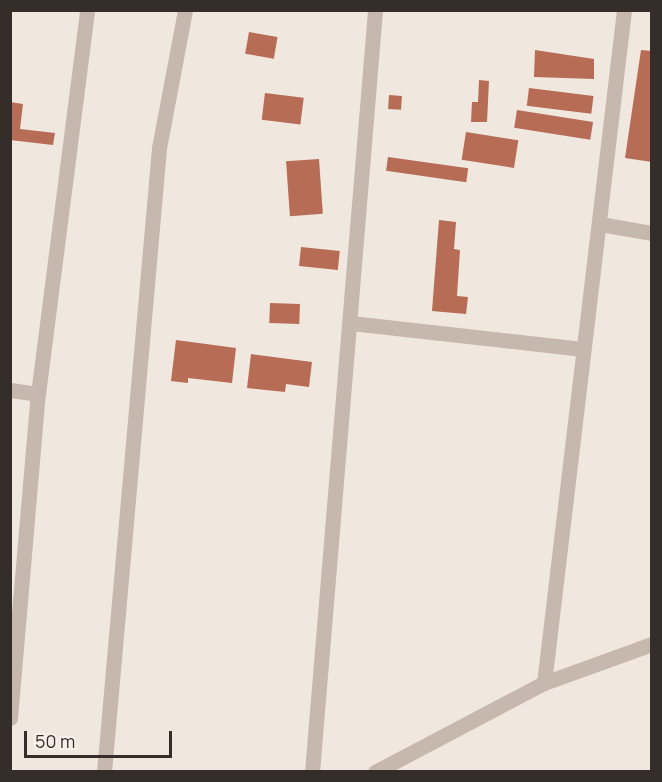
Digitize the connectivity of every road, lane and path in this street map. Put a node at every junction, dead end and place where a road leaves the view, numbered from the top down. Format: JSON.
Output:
{"nodes":[{"id":1,"x":87,"y":10,"type":"edge"},
{"id":2,"x":185,"y":10,"type":"edge"},
{"id":3,"x":375,"y":10,"type":"edge"},
{"id":4,"x":624,"y":10,"type":"edge"},
{"id":5,"x":600,"y":224,"type":"junction"},
{"id":6,"x":651,"y":232,"type":"edge"},
{"id":7,"x":351,"y":323,"type":"junction"},
{"id":8,"x":583,"y":349,"type":"junction"},
{"id":9,"x":10,"y":390,"type":"edge"},
{"id":10,"x":38,"y":394,"type":"junction"},
{"id":11,"x":651,"y":644,"type":"edge"},
{"id":12,"x":544,"y":683,"type":"junction"},
{"id":13,"x":10,"y":718,"type":"edge"},
{"id":14,"x":104,"y":771,"type":"edge"},
{"id":15,"x":312,"y":771,"type":"edge"},
{"id":16,"x":375,"y":771,"type":"edge"}],
"edges":[{"from":1,"to":10,"type":"street"},
{"from":2,"to":14,"type":"street"},
{"from":3,"to":7,"type":"street"},
{"from":4,"to":5,"type":"street"},
{"from":5,"to":6,"type":"street"},
{"from":5,"to":8,"type":"street"},
{"from":7,"to":8,"type":"street"},
{"from":7,"to":15,"type":"street"},
{"from":8,"to":12,"type":"street"},
{"from":9,"to":10,"type":"street"},
{"from":10,"to":13,"type":"street"},
{"from":11,"to":12,"type":"street"},
{"from":12,"to":16,"type":"street"}]}
